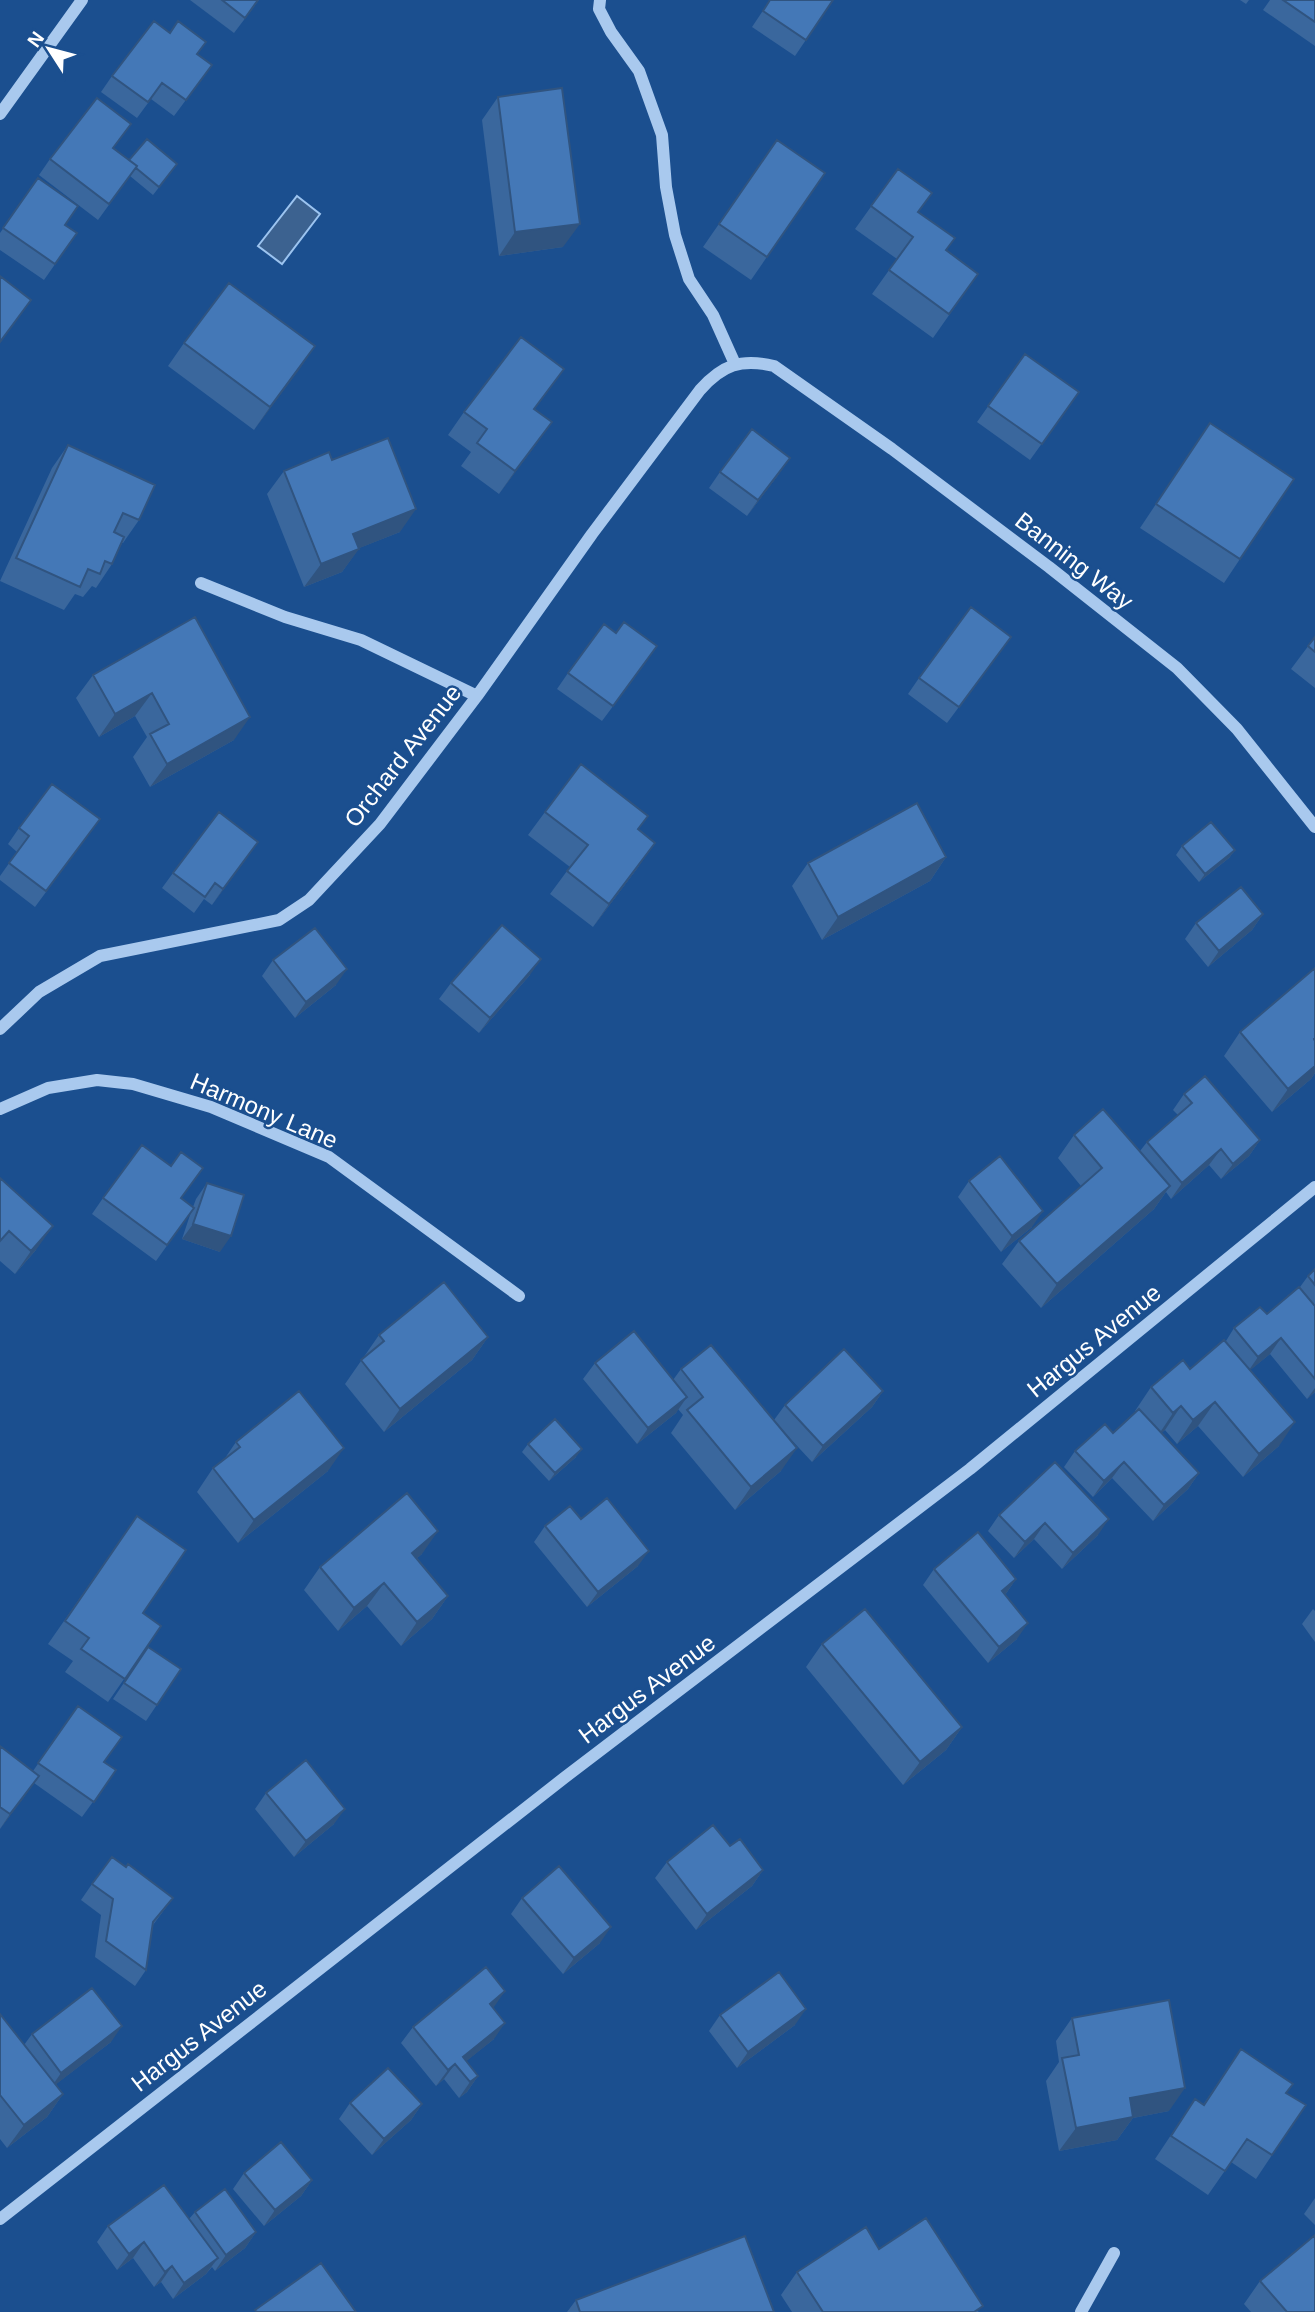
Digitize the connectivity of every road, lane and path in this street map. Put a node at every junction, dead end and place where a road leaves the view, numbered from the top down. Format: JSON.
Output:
{"nodes":[{"id":1,"x":82,"y":0,"type":"edge"},
{"id":2,"x":600,"y":0,"type":"edge"},
{"id":3,"x":0,"y":114,"type":"edge"},
{"id":4,"x":735,"y":364,"type":"junction"},
{"id":5,"x":201,"y":583,"type":"dead end"},
{"id":6,"x":477,"y":695,"type":"junction"},
{"id":7,"x":1315,"y":827,"type":"edge"},
{"id":8,"x":0,"y":1029,"type":"edge"},
{"id":9,"x":0,"y":1109,"type":"edge"},
{"id":10,"x":1315,"y":1187,"type":"edge"},
{"id":11,"x":519,"y":1296,"type":"dead end"},
{"id":12,"x":0,"y":2218,"type":"edge"},
{"id":13,"x":1114,"y":2253,"type":"dead end"},
{"id":14,"x":1081,"y":2312,"type":"edge"}],
"edges":[{"from":1,"to":3,"type":"street"},
{"from":2,"to":4,"type":"street"},
{"from":4,"to":6,"type":"street","name":"Orchard Avenue"},
{"from":4,"to":7,"type":"street","name":"Banning Way"},
{"from":5,"to":6,"type":"street"},
{"from":6,"to":8,"type":"street","name":"Orchard Avenue"},
{"from":9,"to":11,"type":"street","name":"Harmony Lane"},
{"from":10,"to":12,"type":"street","name":"Hargus Avenue"},
{"from":13,"to":14,"type":"street"}]}
